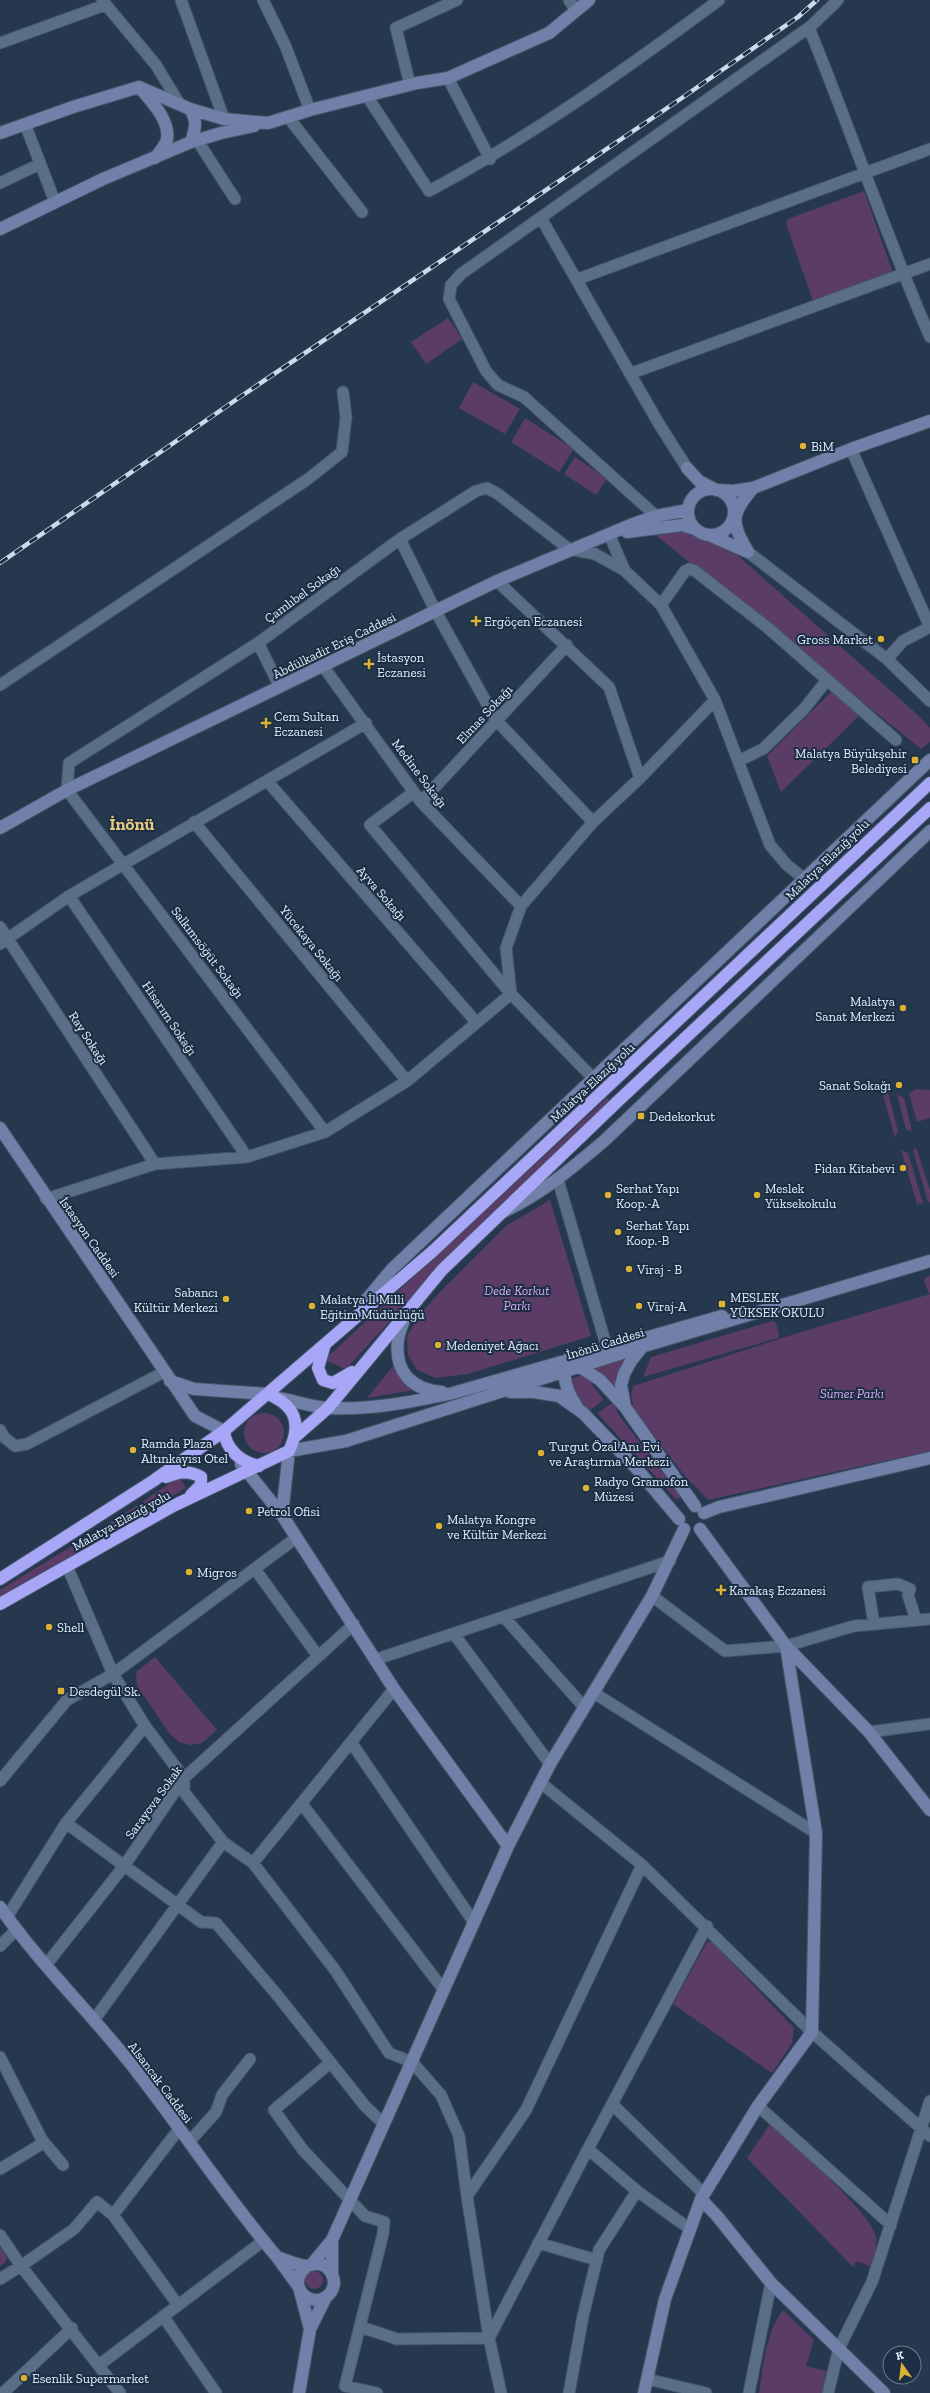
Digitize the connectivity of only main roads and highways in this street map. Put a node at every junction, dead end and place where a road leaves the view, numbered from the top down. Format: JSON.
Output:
{"nodes":[{"id":1,"x":589,"y":0,"type":"edge"},
{"id":2,"x":139,"y":87,"type":"junction"},
{"id":3,"x":185,"y":106,"type":"junction"},
{"id":4,"x":268,"y":123,"type":"junction"},
{"id":5,"x":0,"y":133,"type":"edge"},
{"id":6,"x":194,"y":141,"type":"junction"},
{"id":7,"x":155,"y":159,"type":"junction"},
{"id":8,"x":0,"y":229,"type":"edge"},
{"id":9,"x":930,"y":421,"type":"edge"},
{"id":10,"x":753,"y":488,"type":"junction"},
{"id":11,"x":716,"y":490,"type":"junction"},
{"id":12,"x":689,"y":506,"type":"junction"},
{"id":13,"x":733,"y":520,"type":"junction"},
{"id":14,"x":695,"y":529,"type":"junction"},
{"id":15,"x":610,"y":534,"type":"junction"},
{"id":16,"x":709,"y":535,"type":"junction"},
{"id":17,"x":930,"y":760,"type":"edge"},
{"id":18,"x":930,"y":783,"type":"edge"},
{"id":19,"x":930,"y":808,"type":"edge"},
{"id":20,"x":0,"y":828,"type":"edge"},
{"id":21,"x":930,"y":831,"type":"edge"},
{"id":22,"x":0,"y":1128,"type":"edge"},
{"id":23,"x":502,"y":1213,"type":"junction"},
{"id":24,"x":930,"y":1254,"type":"edge"},
{"id":25,"x":930,"y":1261,"type":"edge"},
{"id":26,"x":407,"y":1310,"type":"junction"},
{"id":27,"x":362,"y":1313,"type":"junction"},
{"id":28,"x":326,"y":1343,"type":"junction"},
{"id":29,"x":644,"y":1346,"type":"junction"},
{"id":30,"x":366,"y":1362,"type":"junction"},
{"id":31,"x":566,"y":1365,"type":"junction"},
{"id":32,"x":581,"y":1366,"type":"junction"},
{"id":33,"x":167,"y":1377,"type":"junction"},
{"id":34,"x":453,"y":1393,"type":"junction"},
{"id":35,"x":495,"y":1393,"type":"junction"},
{"id":36,"x":272,"y":1396,"type":"junction"},
{"id":37,"x":625,"y":1407,"type":"junction"},
{"id":38,"x":328,"y":1408,"type":"junction"},
{"id":39,"x":582,"y":1412,"type":"junction"},
{"id":40,"x":224,"y":1431,"type":"junction"},
{"id":41,"x":296,"y":1436,"type":"junction"},
{"id":42,"x":289,"y":1451,"type":"junction"},
{"id":43,"x":237,"y":1458,"type":"junction"},
{"id":44,"x":930,"y":1458,"type":"edge"},
{"id":45,"x":259,"y":1466,"type":"junction"},
{"id":46,"x":246,"y":1472,"type":"junction"},
{"id":47,"x":153,"y":1481,"type":"junction"},
{"id":48,"x":172,"y":1506,"type":"junction"},
{"id":49,"x":699,"y":1509,"type":"junction"},
{"id":50,"x":282,"y":1515,"type":"junction"},
{"id":51,"x":681,"y":1524,"type":"junction"},
{"id":52,"x":700,"y":1529,"type":"junction"},
{"id":53,"x":0,"y":1579,"type":"edge"},
{"id":54,"x":1,"y":1603,"type":"edge"},
{"id":55,"x":786,"y":1646,"type":"junction"},
{"id":56,"x":930,"y":1810,"type":"edge"},
{"id":57,"x":508,"y":1846,"type":"junction"},
{"id":58,"x":3,"y":1912,"type":"edge"},
{"id":59,"x":702,"y":2197,"type":"junction"},
{"id":60,"x":332,"y":2240,"type":"junction"},
{"id":61,"x":277,"y":2257,"type":"junction"},
{"id":62,"x":310,"y":2265,"type":"junction"},
{"id":63,"x":332,"y":2272,"type":"junction"},
{"id":64,"x":299,"y":2288,"type":"junction"},
{"id":65,"x":326,"y":2297,"type":"junction"},
{"id":66,"x":310,"y":2330,"type":"junction"},
{"id":67,"x":299,"y":2393,"type":"edge"},
{"id":68,"x":644,"y":2393,"type":"edge"},
{"id":69,"x":884,"y":2393,"type":"edge"}],
"edges":[{"from":1,"to":4,"type":"main road"},
{"from":2,"to":3,"type":"main road"},
{"from":2,"to":5,"type":"main road"},
{"from":2,"to":7,"type":"main road"},
{"from":3,"to":4,"type":"main road"},
{"from":3,"to":6,"type":"main road"},
{"from":4,"to":6,"type":"main road"},
{"from":6,"to":7,"type":"main road"},
{"from":7,"to":8,"type":"main road"},
{"from":9,"to":10,"type":"main road"},
{"from":10,"to":11,"type":"main road"},
{"from":10,"to":13,"type":"main road"},
{"from":11,"to":12,"type":"main road"},
{"from":11,"to":12,"type":"main road"},
{"from":11,"to":13,"type":"main road"},
{"from":12,"to":14,"type":"main road"},
{"from":12,"to":15,"type":"main road","name":"Abdülkadir Eriş Caddesi"},
{"from":13,"to":16,"type":"main road"},
{"from":13,"to":16,"type":"main road"},
{"from":14,"to":15,"type":"main road"},
{"from":14,"to":16,"type":"main road"},
{"from":15,"to":20,"type":"main road","name":"Abdülkadir Eriş Caddesi"},
{"from":17,"to":27,"type":"main road"},
{"from":18,"to":27,"type":"highway","name":"Malatya-Elazığ yolu"},
{"from":19,"to":23,"type":"highway"},
{"from":21,"to":23,"type":"main road"},
{"from":22,"to":33,"type":"main road","name":"İstasyon Caddesi"},
{"from":23,"to":26,"type":"highway"},
{"from":24,"to":31,"type":"main road"},
{"from":25,"to":29,"type":"main road","name":"İnönü Caddesi"},
{"from":26,"to":30,"type":"highway"},
{"from":26,"to":34,"type":"main road"},
{"from":27,"to":28,"type":"highway","name":"Malatya-Elazığ yolu"},
{"from":28,"to":30,"type":"highway"},
{"from":28,"to":36,"type":"highway","name":"Malatya-Elazığ yolu"},
{"from":29,"to":32,"type":"main road","name":"İnönü Caddesi"},
{"from":29,"to":37,"type":"main road"},
{"from":30,"to":38,"type":"highway"},
{"from":31,"to":32,"type":"main road","name":"İnönü Caddesi"},
{"from":31,"to":34,"type":"main road"},
{"from":31,"to":35,"type":"main road","name":"İnönü Caddesi"},
{"from":31,"to":39,"type":"main road"},
{"from":32,"to":37,"type":"main road"},
{"from":33,"to":36,"type":"main road"},
{"from":33,"to":40,"type":"main road","name":"İstasyon Caddesi"},
{"from":34,"to":38,"type":"main road"},
{"from":35,"to":39,"type":"main road"},
{"from":35,"to":42,"type":"main road","name":"İnönü Caddesi"},
{"from":36,"to":38,"type":"main road"},
{"from":36,"to":40,"type":"highway"},
{"from":36,"to":41,"type":"highway"},
{"from":37,"to":49,"type":"main road"},
{"from":38,"to":41,"type":"highway"},
{"from":39,"to":51,"type":"main road"},
{"from":40,"to":43,"type":"highway"},
{"from":40,"to":47,"type":"highway","name":"Malatya-Elazığ yolu"},
{"from":41,"to":42,"type":"highway"},
{"from":42,"to":45,"type":"highway"},
{"from":42,"to":50,"type":"main road"},
{"from":43,"to":45,"type":"highway"},
{"from":43,"to":46,"type":"main road"},
{"from":44,"to":49,"type":"main road"},
{"from":45,"to":46,"type":"highway","name":"Malatya-Elazığ yolu"},
{"from":46,"to":48,"type":"highway","name":"Malatya-Elazığ yolu"},
{"from":46,"to":50,"type":"main road"},
{"from":47,"to":48,"type":"highway"},
{"from":47,"to":53,"type":"highway","name":"Malatya-Elazığ yolu"},
{"from":48,"to":54,"type":"highway","name":"Malatya-Elazığ yolu"},
{"from":49,"to":51,"type":"main road"},
{"from":49,"to":52,"type":"main road"},
{"from":50,"to":57,"type":"main road"},
{"from":51,"to":52,"type":"main road"},
{"from":51,"to":57,"type":"main road"},
{"from":52,"to":55,"type":"main road"},
{"from":55,"to":56,"type":"main road"},
{"from":55,"to":59,"type":"main road"},
{"from":57,"to":60,"type":"main road"},
{"from":58,"to":61,"type":"main road","name":"Alsancak Caddesi"},
{"from":59,"to":68,"type":"main road"},
{"from":59,"to":69,"type":"main road"},
{"from":60,"to":62,"type":"main road"},
{"from":60,"to":63,"type":"main road"},
{"from":61,"to":62,"type":"main road"},
{"from":61,"to":64,"type":"main road","name":"Alsancak Caddesi"},
{"from":62,"to":63,"type":"main road"},
{"from":62,"to":64,"type":"main road"},
{"from":63,"to":65,"type":"main road"},
{"from":64,"to":65,"type":"main road"},
{"from":64,"to":66,"type":"main road"},
{"from":65,"to":66,"type":"main road"},
{"from":66,"to":67,"type":"main road"}]}
